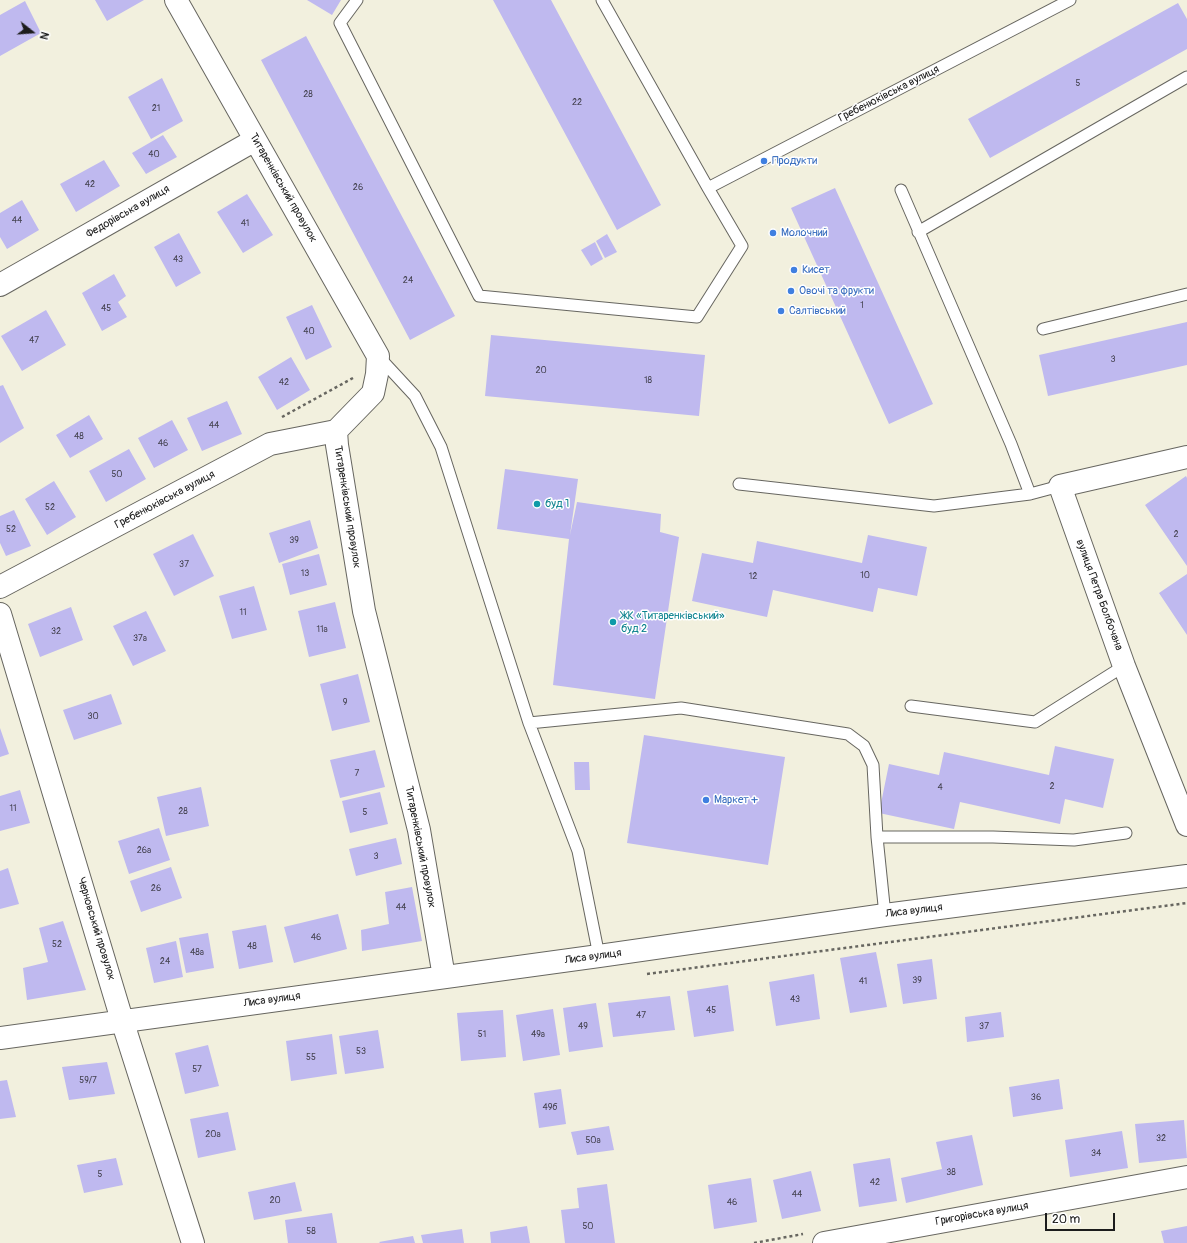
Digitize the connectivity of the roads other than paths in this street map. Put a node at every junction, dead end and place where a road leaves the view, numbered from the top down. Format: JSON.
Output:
{"nodes":[{"id":1,"x":176,"y":0,"type":"edge"},
{"id":2,"x":357,"y":0,"type":"edge"},
{"id":3,"x":602,"y":0,"type":"edge"},
{"id":4,"x":1070,"y":0,"type":"edge"},
{"id":5,"x":1187,"y":77,"type":"edge"},
{"id":6,"x":255,"y":140,"type":"junction"},
{"id":7,"x":708,"y":188,"type":"junction"},
{"id":8,"x":901,"y":190,"type":"dead end"},
{"id":9,"x":918,"y":232,"type":"junction"},
{"id":10,"x":0,"y":285,"type":"edge"},
{"id":11,"x":1187,"y":294,"type":"edge"},
{"id":12,"x":1043,"y":329,"type":"dead end"},
{"id":13,"x":378,"y":356,"type":"junction"},
{"id":14,"x":336,"y":432,"type":"junction"},
{"id":15,"x":1187,"y":457,"type":"edge"},
{"id":16,"x":739,"y":484,"type":"dead end"},
{"id":17,"x":1060,"y":486,"type":"junction"},
{"id":18,"x":1030,"y":494,"type":"junction"},
{"id":19,"x":0,"y":587,"type":"edge"},
{"id":20,"x":0,"y":614,"type":"edge"},
{"id":21,"x":1124,"y":666,"type":"junction"},
{"id":22,"x":911,"y":706,"type":"dead end"},
{"id":23,"x":529,"y":723,"type":"junction"},
{"id":24,"x":1187,"y":825,"type":"edge"},
{"id":25,"x":1126,"y":833,"type":"dead end"},
{"id":26,"x":877,"y":837,"type":"junction"},
{"id":27,"x":1187,"y":876,"type":"edge"},
{"id":28,"x":885,"y":914,"type":"junction"},
{"id":29,"x":599,"y":956,"type":"junction"},
{"id":30,"x":444,"y":977,"type":"junction"},
{"id":31,"x":122,"y":1020,"type":"junction"},
{"id":32,"x":0,"y":1038,"type":"edge"},
{"id":33,"x":1187,"y":1177,"type":"edge"},
{"id":34,"x":193,"y":1243,"type":"edge"},
{"id":35,"x":824,"y":1243,"type":"edge"}],
"edges":[{"from":1,"to":6,"type":"street","name":"Титаренківський провулок"},
{"from":2,"to":7,"type":"lane"},
{"from":3,"to":7,"type":"lane"},
{"from":4,"to":7,"type":"lane","name":"Гребенюківська вулиця"},
{"from":5,"to":9,"type":"lane"},
{"from":6,"to":10,"type":"street","name":"Федорівська вулиця"},
{"from":6,"to":13,"type":"street","name":"Титаренківський провулок"},
{"from":8,"to":9,"type":"lane"},
{"from":9,"to":18,"type":"lane"},
{"from":11,"to":12,"type":"lane"},
{"from":13,"to":14,"type":"street","name":"Титаренківський провулок"},
{"from":13,"to":23,"type":"lane"},
{"from":14,"to":19,"type":"street","name":"Гребенюківська вулиця"},
{"from":14,"to":30,"type":"street","name":"Титаренківський провулок"},
{"from":15,"to":17,"type":"street"},
{"from":16,"to":18,"type":"lane"},
{"from":17,"to":18,"type":"lane"},
{"from":17,"to":21,"type":"street","name":"вулиця Петра Болбочана"},
{"from":20,"to":31,"type":"street","name":"Черновський провулок"},
{"from":21,"to":22,"type":"lane"},
{"from":21,"to":24,"type":"street","name":"вулиця Петра Болбочана"},
{"from":23,"to":26,"type":"lane"},
{"from":23,"to":29,"type":"lane"},
{"from":25,"to":26,"type":"lane"},
{"from":26,"to":28,"type":"lane"},
{"from":27,"to":28,"type":"street","name":"Лиса вулиця"},
{"from":28,"to":29,"type":"street","name":"Лиса вулиця"},
{"from":29,"to":30,"type":"street","name":"Лиса вулиця"},
{"from":30,"to":31,"type":"street","name":"Лиса вулиця"},
{"from":31,"to":32,"type":"street","name":"Лиса вулиця"},
{"from":31,"to":34,"type":"street","name":"Черновський провулок"},
{"from":33,"to":35,"type":"street","name":"Григорівська вулиця"}]}
